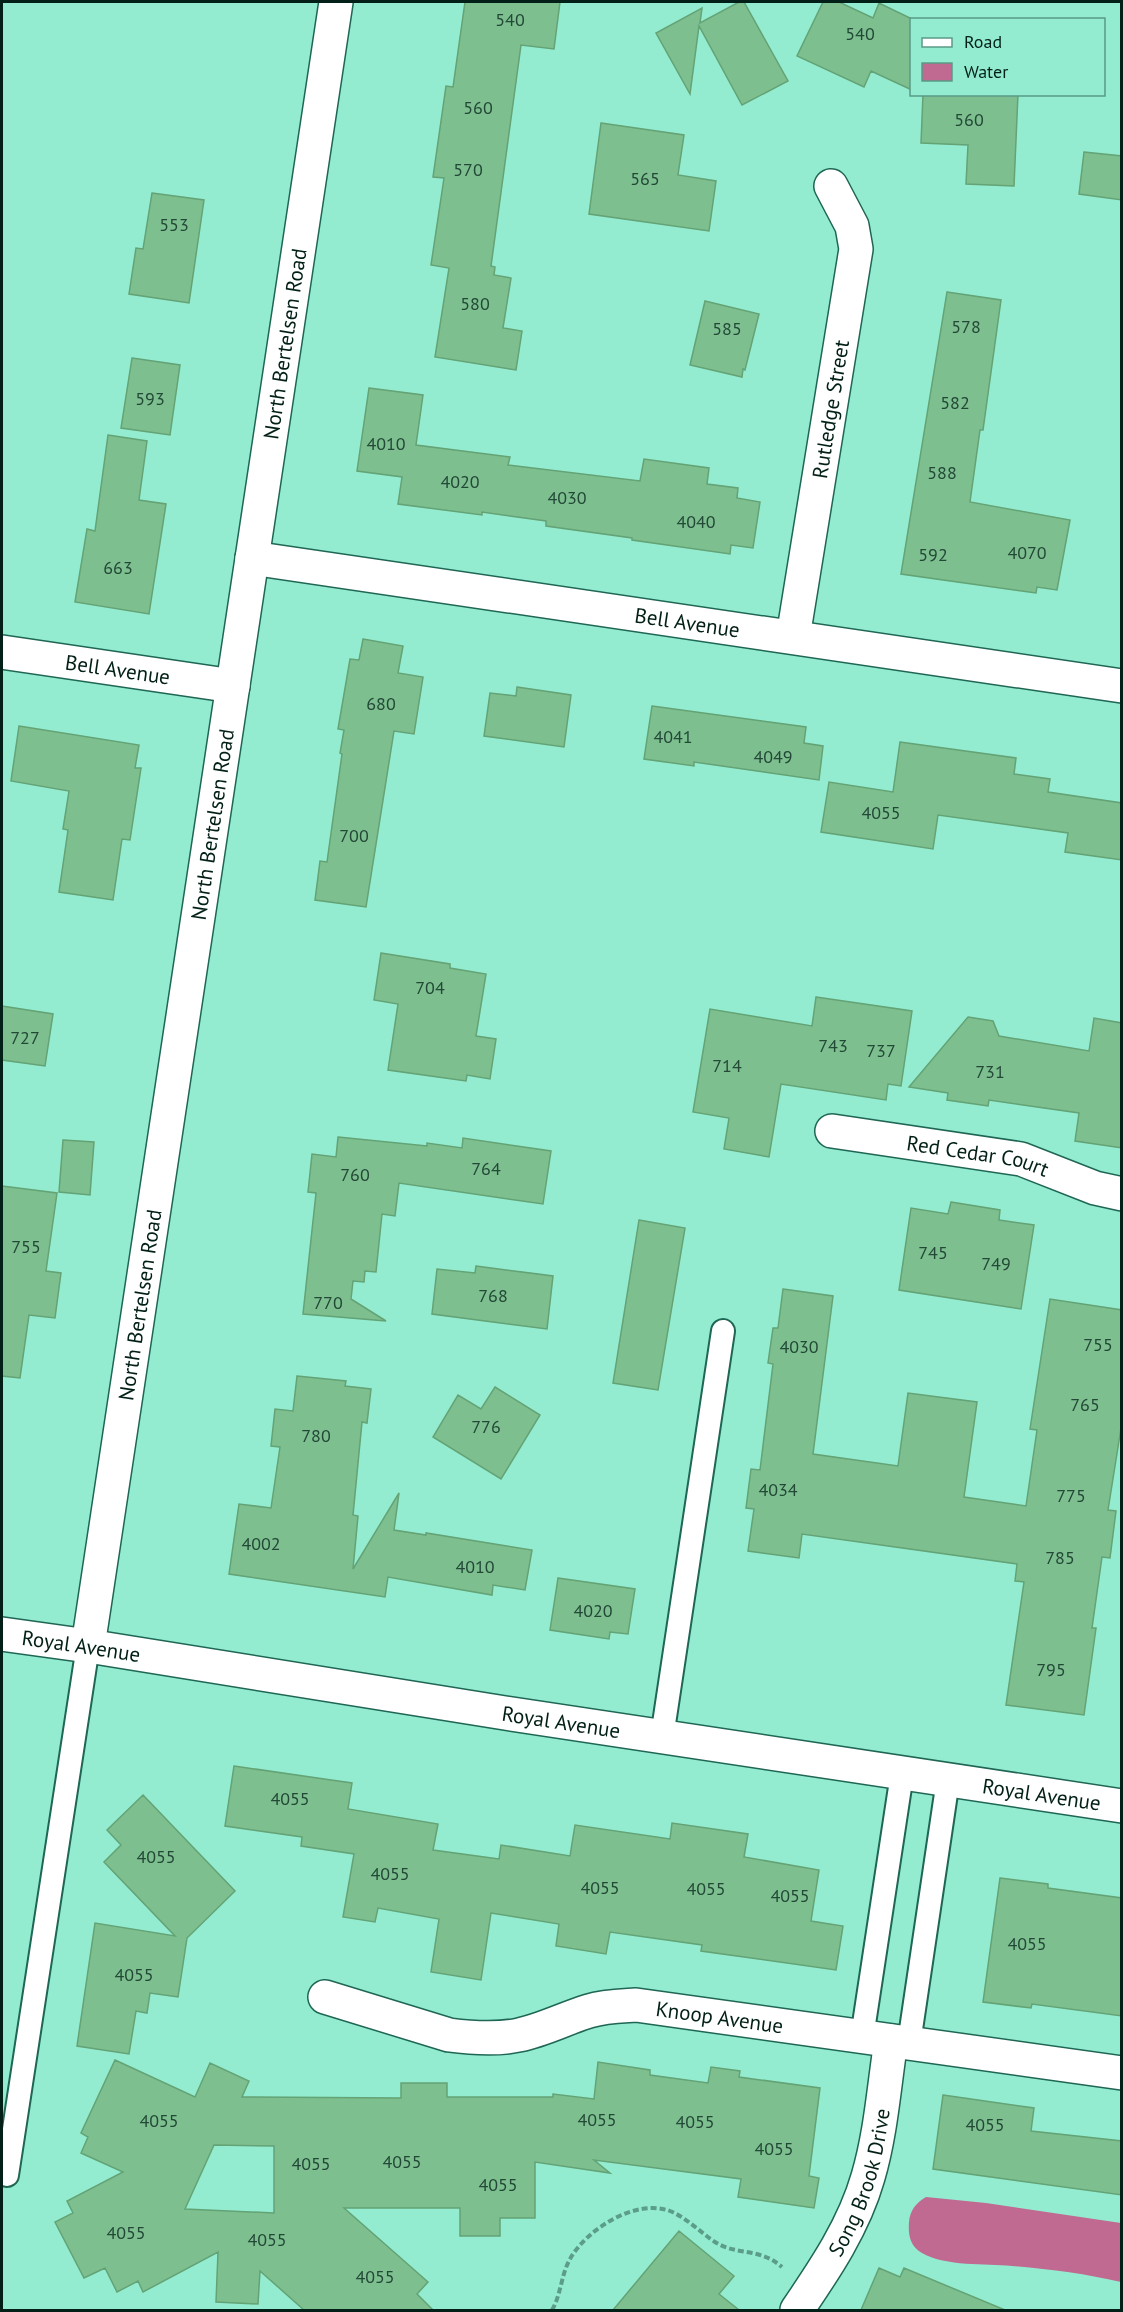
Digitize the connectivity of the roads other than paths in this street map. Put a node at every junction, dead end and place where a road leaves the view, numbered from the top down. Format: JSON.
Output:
{"nodes":[{"id":1,"x":336,"y":2,"type":"edge"},
{"id":2,"x":831,"y":186,"type":"dead end"},
{"id":3,"x":252,"y":558,"type":"junction"},
{"id":4,"x":793,"y":637,"type":"junction"},
{"id":5,"x":2,"y":652,"type":"edge"},
{"id":6,"x":233,"y":686,"type":"junction"},
{"id":7,"x":1122,"y":686,"type":"edge"},
{"id":8,"x":832,"y":1131,"type":"dead end"},
{"id":9,"x":1122,"y":1194,"type":"edge"},
{"id":10,"x":723,"y":1331,"type":"dead end"},
{"id":11,"x":2,"y":1634,"type":"edge"},
{"id":12,"x":88,"y":1646,"type":"junction"},
{"id":13,"x":662,"y":1737,"type":"junction"},
{"id":14,"x":902,"y":1774,"type":"junction"},
{"id":15,"x":948,"y":1780,"type":"junction"},
{"id":16,"x":1122,"y":1806,"type":"edge"},
{"id":17,"x":325,"y":1998,"type":"dead end"},
{"id":18,"x":888,"y":2040,"type":"junction"},
{"id":19,"x":1122,"y":2073,"type":"edge"},
{"id":20,"x":7,"y":2175,"type":"dead end"},
{"id":21,"x":804,"y":2301,"type":"edge"}],
"edges":[{"from":1,"to":3,"type":"street","name":"North Bertelsen Road"},
{"from":2,"to":4,"type":"street","name":"Rutledge Street"},
{"from":3,"to":4,"type":"street","name":"Bell Avenue"},
{"from":3,"to":6,"type":"street","name":"North Bertelsen Road"},
{"from":4,"to":7,"type":"street","name":"Bell Avenue"},
{"from":5,"to":6,"type":"street","name":"Bell Avenue"},
{"from":6,"to":12,"type":"street","name":"North Bertelsen Road"},
{"from":8,"to":9,"type":"street","name":"Red Cedar Court"},
{"from":10,"to":13,"type":"lane"},
{"from":11,"to":12,"type":"street","name":"Royal Avenue"},
{"from":12,"to":13,"type":"street","name":"Royal Avenue"},
{"from":12,"to":20,"type":"lane"},
{"from":13,"to":14,"type":"street","name":"Royal Avenue"},
{"from":14,"to":15,"type":"street","name":"Royal Avenue"},
{"from":14,"to":18,"type":"lane"},
{"from":15,"to":16,"type":"street","name":"Royal Avenue"},
{"from":15,"to":18,"type":"lane"},
{"from":17,"to":18,"type":"street","name":"Knoop Avenue"},
{"from":18,"to":19,"type":"street","name":"Knoop Avenue"},
{"from":18,"to":21,"type":"street","name":"Song Brook Drive"}]}
